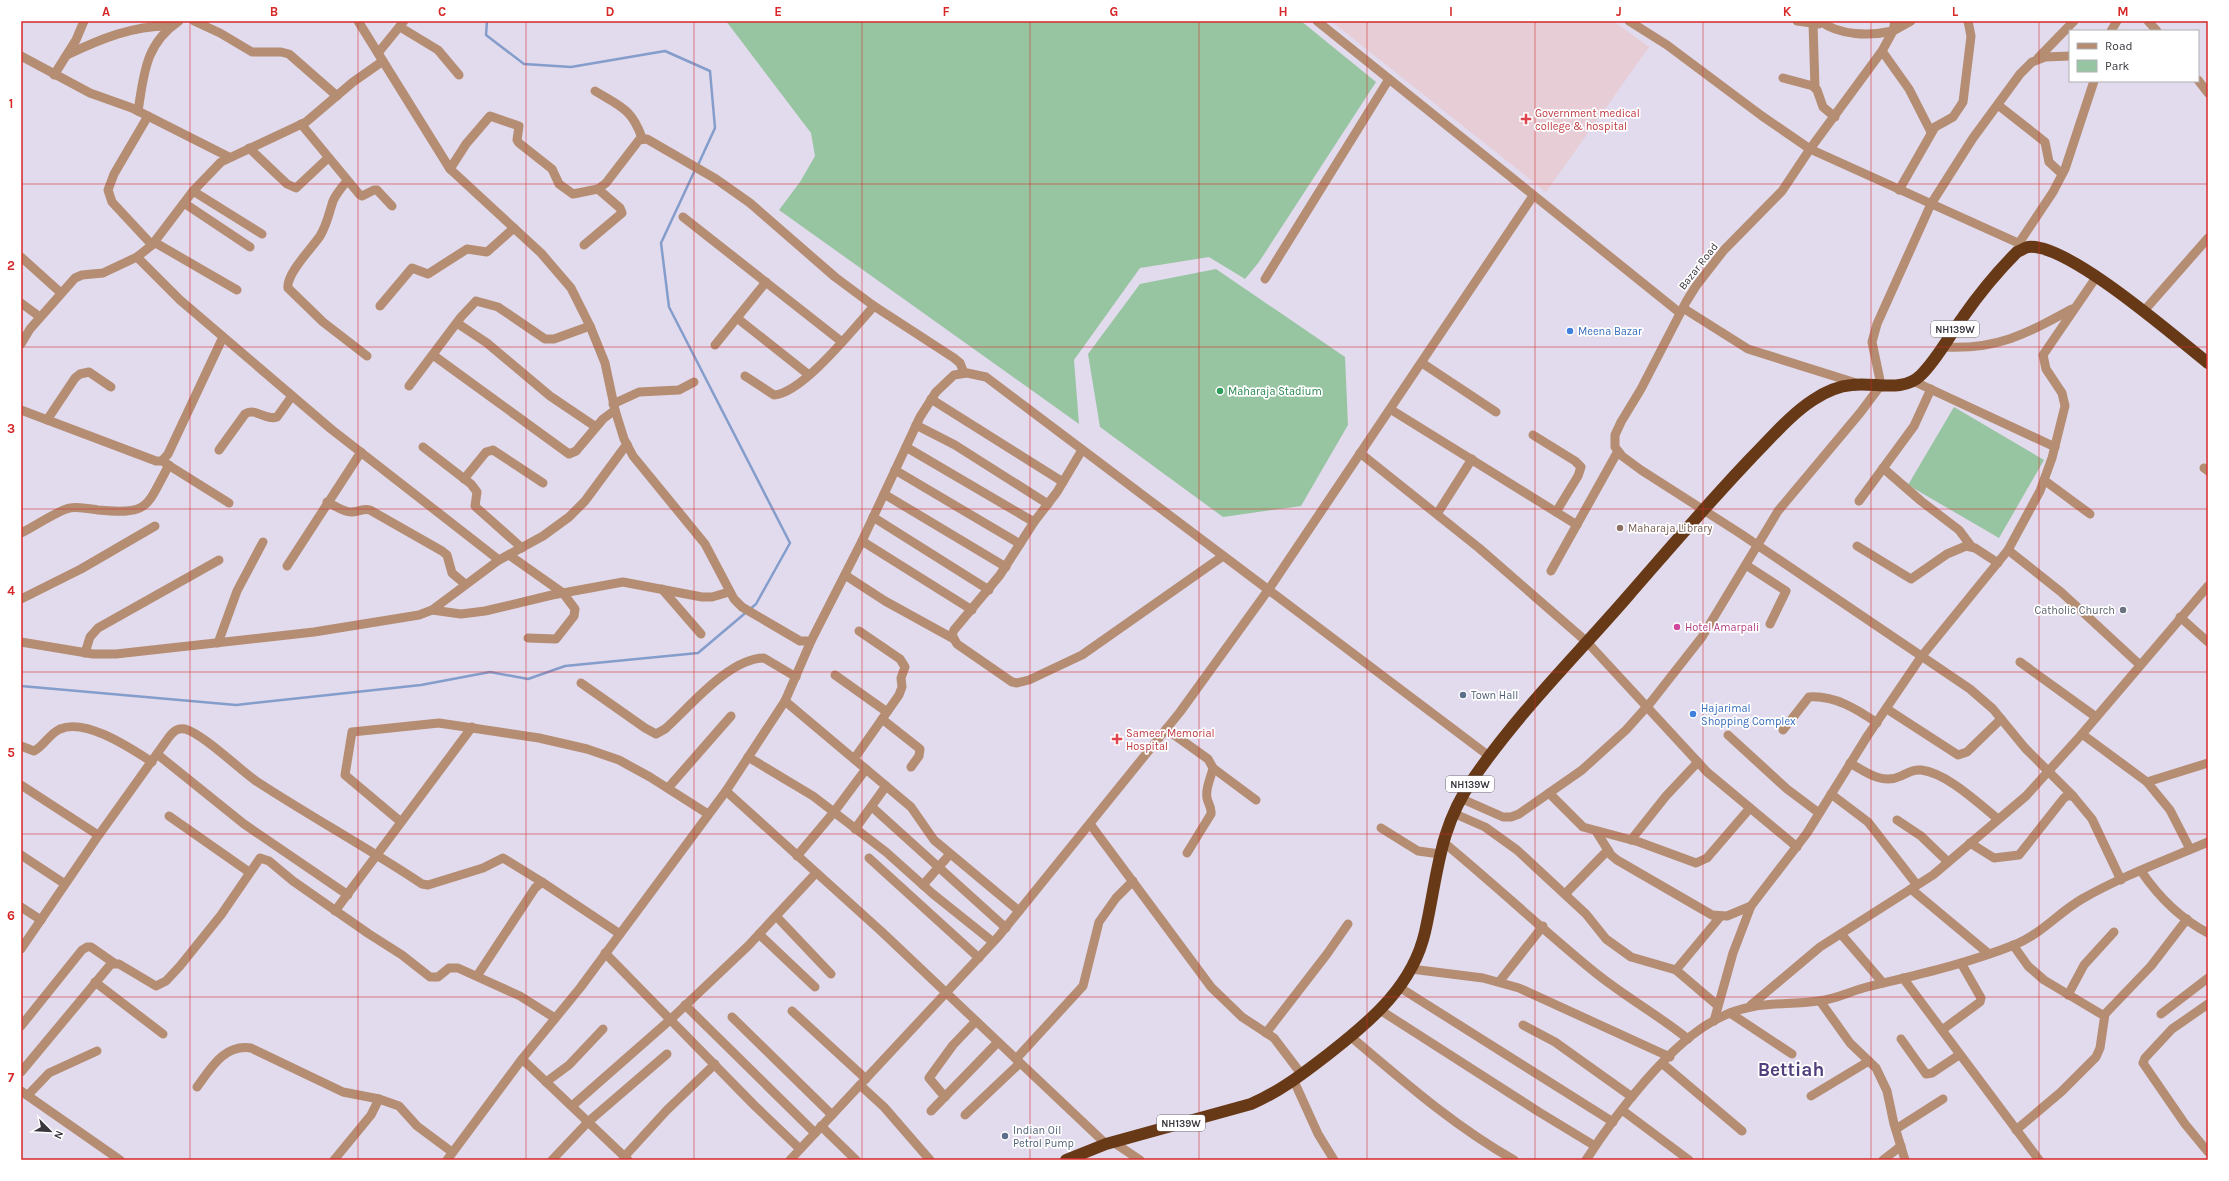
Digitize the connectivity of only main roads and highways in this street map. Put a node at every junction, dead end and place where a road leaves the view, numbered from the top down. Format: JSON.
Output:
{"nodes":[{"id":1,"x":2208,"y":363,"type":"edge"},
{"id":2,"x":1066,"y":1160,"type":"edge"}],
"edges":[{"from":1,"to":2,"type":"highway","number":"NH139W"}]}
